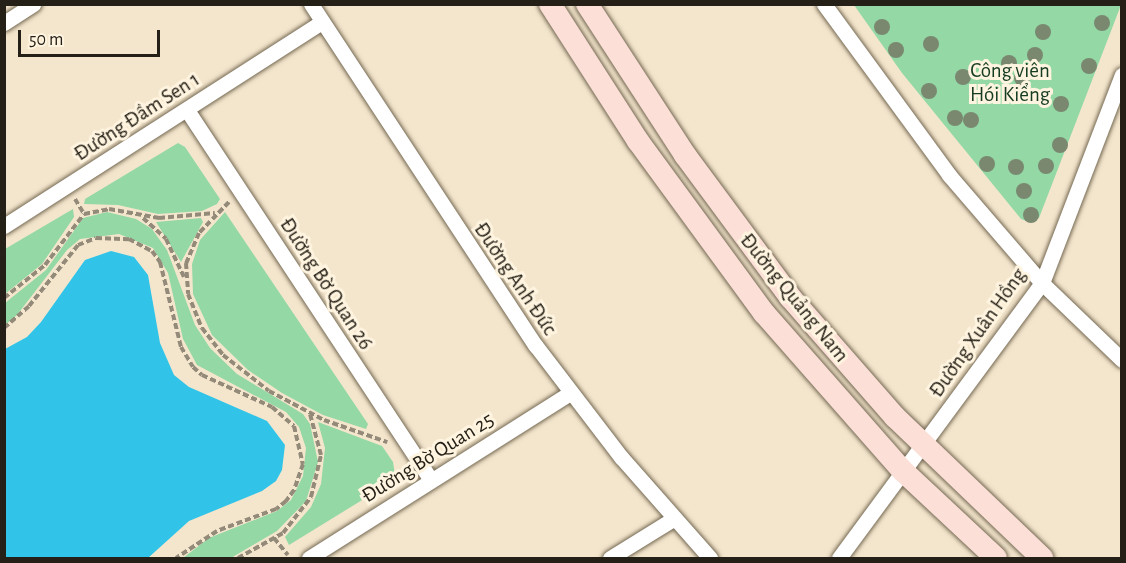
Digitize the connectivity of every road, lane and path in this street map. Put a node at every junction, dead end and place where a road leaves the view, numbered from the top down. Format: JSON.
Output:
{"nodes":[{"id":1,"x":33,"y":4,"type":"edge"},
{"id":2,"x":311,"y":4,"type":"edge"},
{"id":3,"x":550,"y":4,"type":"edge"},
{"id":4,"x":587,"y":4,"type":"edge"},
{"id":5,"x":824,"y":4,"type":"edge"},
{"id":6,"x":322,"y":22,"type":"junction"},
{"id":7,"x":4,"y":23,"type":"edge"},
{"id":8,"x":1122,"y":75,"type":"edge"},
{"id":9,"x":187,"y":110,"type":"junction"},
{"id":10,"x":74,"y":198,"type":"dead end"},
{"id":11,"x":229,"y":202,"type":"dead end"},
{"id":12,"x":215,"y":213,"type":"junction"},
{"id":13,"x":84,"y":214,"type":"junction"},
{"id":14,"x":143,"y":217,"type":"junction"},
{"id":15,"x":4,"y":226,"type":"edge"},
{"id":16,"x":184,"y":277,"type":"junction"},
{"id":17,"x":1042,"y":283,"type":"junction"},
{"id":18,"x":4,"y":298,"type":"edge"},
{"id":19,"x":4,"y":328,"type":"edge"},
{"id":20,"x":1122,"y":360,"type":"edge"},
{"id":21,"x":570,"y":393,"type":"junction"},
{"id":22,"x":310,"y":413,"type":"junction"},
{"id":23,"x":388,"y":443,"type":"dead end"},
{"id":24,"x":923,"y":446,"type":"junction"},
{"id":25,"x":903,"y":471,"type":"junction"},
{"id":26,"x":431,"y":480,"type":"junction"},
{"id":27,"x":673,"y":519,"type":"junction"},
{"id":28,"x":274,"y":538,"type":"junction"},
{"id":29,"x":288,"y":555,"type":"dead end"},
{"id":30,"x":176,"y":558,"type":"edge"},
{"id":31,"x":238,"y":558,"type":"edge"},
{"id":32,"x":309,"y":558,"type":"edge"},
{"id":33,"x":610,"y":558,"type":"edge"},
{"id":34,"x":710,"y":558,"type":"edge"},
{"id":35,"x":839,"y":558,"type":"edge"},
{"id":36,"x":996,"y":558,"type":"edge"},
{"id":37,"x":1042,"y":558,"type":"edge"}],
"edges":[{"from":1,"to":7,"type":"street"},
{"from":2,"to":6,"type":"street","name":"Đường Anh Đức"},
{"from":3,"to":25,"type":"main road","name":"Đường Quảng Nam"},
{"from":4,"to":24,"type":"main road","name":"Đường Quảng Nam"},
{"from":5,"to":17,"type":"street"},
{"from":6,"to":9,"type":"street","name":"Đường Đầm Sen 1"},
{"from":6,"to":21,"type":"street","name":"Đường Anh Đức"},
{"from":8,"to":17,"type":"street","name":"Đường Xuân Hồng"},
{"from":9,"to":15,"type":"street","name":"Đường Đầm Sen 1"},
{"from":9,"to":26,"type":"street","name":"Đường Bờ Quan 26"},
{"from":10,"to":13,"type":"path"},
{"from":11,"to":12,"type":"path"},
{"from":12,"to":14,"type":"path"},
{"from":12,"to":16,"type":"path"},
{"from":13,"to":14,"type":"path"},
{"from":13,"to":18,"type":"path"},
{"from":14,"to":16,"type":"path"},
{"from":16,"to":22,"type":"path"},
{"from":17,"to":20,"type":"street"},
{"from":17,"to":24,"type":"street","name":"Đường Xuân Hồng"},
{"from":19,"to":30,"type":"path"},
{"from":21,"to":26,"type":"street","name":"Đường Bờ Quan 25"},
{"from":21,"to":27,"type":"street","name":"Đường Anh Đức"},
{"from":22,"to":23,"type":"path"},
{"from":22,"to":28,"type":"path"},
{"from":24,"to":25,"type":"street","name":"Đường Xuân Hồng"},
{"from":24,"to":37,"type":"main road","name":"Đường Quảng Nam"},
{"from":25,"to":35,"type":"street","name":"Đường Xuân Hồng"},
{"from":25,"to":36,"type":"main road","name":"Đường Quảng Nam"},
{"from":26,"to":32,"type":"street","name":"Đường Bờ Quan 25"},
{"from":27,"to":33,"type":"street"},
{"from":27,"to":34,"type":"street","name":"Đường Anh Đức"},
{"from":28,"to":29,"type":"path"},
{"from":28,"to":31,"type":"path"}]}
